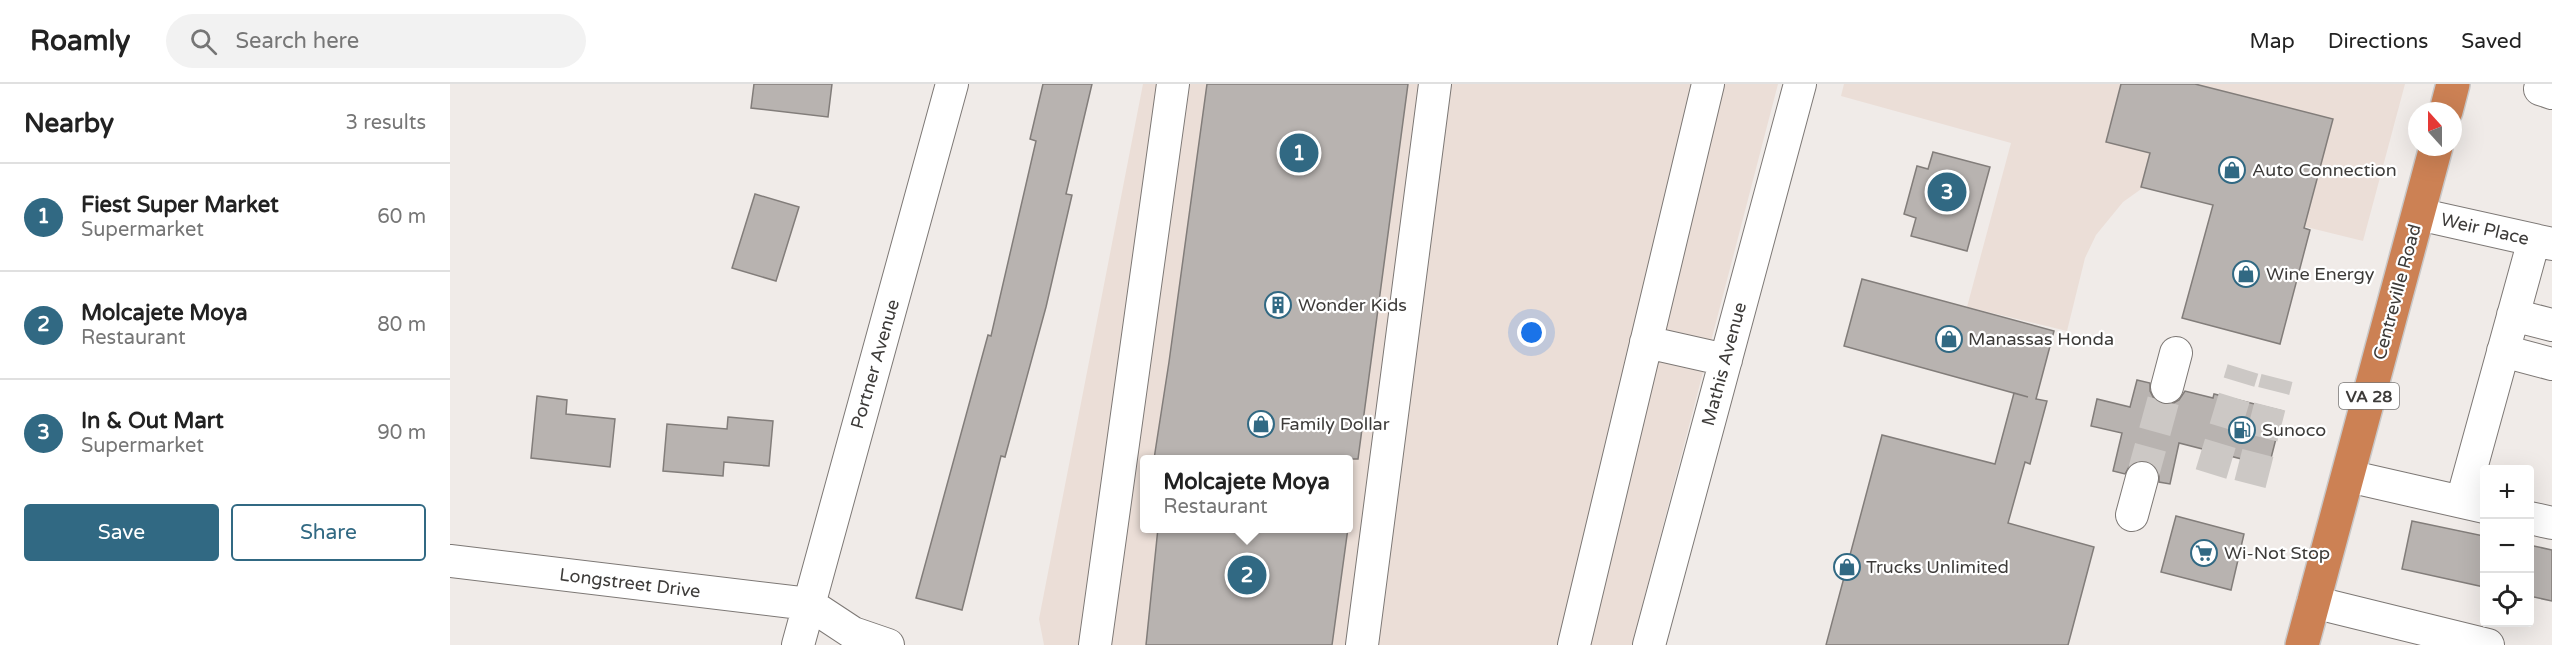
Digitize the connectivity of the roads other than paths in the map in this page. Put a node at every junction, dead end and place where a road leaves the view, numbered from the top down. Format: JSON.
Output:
{"nodes":[{"id":1,"x":952,"y":84,"type":"edge"},
{"id":2,"x":1173,"y":84,"type":"edge"},
{"id":3,"x":1435,"y":84,"type":"edge"},
{"id":4,"x":1708,"y":84,"type":"edge"},
{"id":5,"x":1800,"y":84,"type":"edge"},
{"id":6,"x":2453,"y":84,"type":"edge"},
{"id":7,"x":2448,"y":102,"type":"edge"},
{"id":8,"x":2434,"y":156,"type":"edge"},
{"id":9,"x":2418,"y":214,"type":"junction"},
{"id":10,"x":2543,"y":242,"type":"edge"},
{"id":11,"x":2513,"y":315,"type":"junction"},
{"id":12,"x":2552,"y":325,"type":"edge"},
{"id":13,"x":1646,"y":342,"type":"junction"},
{"id":14,"x":2503,"y":351,"type":"junction"},
{"id":15,"x":2176,"y":353,"type":"dead end"},
{"id":16,"x":1726,"y":360,"type":"junction"},
{"id":17,"x":2552,"y":364,"type":"edge"},
{"id":18,"x":2167,"y":387,"type":"tunnel mouth"},
{"id":19,"x":2348,"y":476,"type":"junction"},
{"id":20,"x":2142,"y":478,"type":"tunnel mouth"},
{"id":21,"x":2473,"y":504,"type":"edge"},
{"id":22,"x":2132,"y":515,"type":"dead end"},
{"id":23,"x":2534,"y":519,"type":"edge"},
{"id":24,"x":2552,"y":523,"type":"edge"},
{"id":25,"x":450,"y":561,"type":"edge"},
{"id":26,"x":2313,"y":602,"type":"junction"},
{"id":27,"x":809,"y":604,"type":"junction"},
{"id":28,"x":798,"y":645,"type":"edge"},
{"id":29,"x":888,"y":645,"type":"edge"},
{"id":30,"x":1095,"y":645,"type":"edge"},
{"id":31,"x":1362,"y":645,"type":"edge"},
{"id":32,"x":1574,"y":645,"type":"edge"},
{"id":33,"x":1649,"y":645,"type":"edge"},
{"id":34,"x":2302,"y":645,"type":"edge"},
{"id":35,"x":2488,"y":645,"type":"edge"}],
"edges":[{"from":1,"to":27,"type":"street","name":"Portner Avenue"},
{"from":2,"to":30,"type":"street"},
{"from":3,"to":31,"type":"street"},
{"from":4,"to":13,"type":"street"},
{"from":5,"to":16,"type":"street","name":"Mathis Avenue"},
{"from":6,"to":7,"type":"highway"},
{"from":8,"to":9,"type":"highway","name":"Centreville Road","number":"VA 28"},
{"from":9,"to":10,"type":"street","name":"Weir Place"},
{"from":9,"to":19,"type":"highway","name":"Centreville Road","number":"VA 28"},
{"from":10,"to":11,"type":"street"},
{"from":11,"to":12,"type":"street"},
{"from":11,"to":14,"type":"street"},
{"from":13,"to":16,"type":"street"},
{"from":13,"to":32,"type":"street"},
{"from":14,"to":17,"type":"street"},
{"from":14,"to":21,"type":"street"},
{"from":15,"to":18,"type":"street"},
{"from":16,"to":33,"type":"street","name":"Mathis Avenue"},
{"from":19,"to":21,"type":"street"},
{"from":19,"to":26,"type":"highway","name":"Centreville Road","number":"VA 28"},
{"from":20,"to":22,"type":"street"},
{"from":23,"to":24,"type":"street"},
{"from":25,"to":27,"type":"street","name":"Longstreet Drive"},
{"from":26,"to":34,"type":"highway","name":"Centreville Road","number":"VA 28"},
{"from":26,"to":35,"type":"street"},
{"from":27,"to":28,"type":"street","name":"Portner Avenue"},
{"from":27,"to":29,"type":"street"}]}
